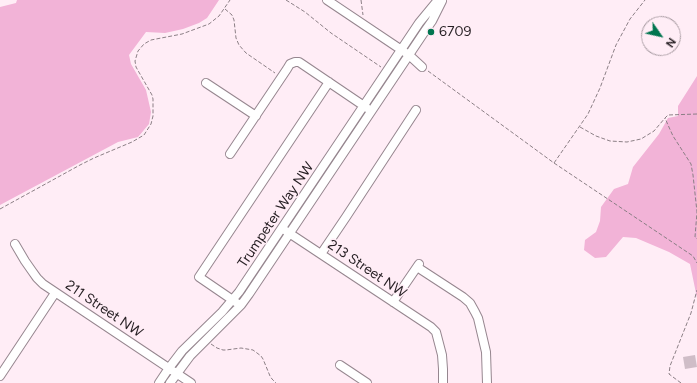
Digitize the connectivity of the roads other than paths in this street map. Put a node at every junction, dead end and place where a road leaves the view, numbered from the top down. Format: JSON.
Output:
{"nodes":[{"id":1,"x":327,"y":0,"type":"edge"},
{"id":2,"x":438,"y":0,"type":"edge"},
{"id":3,"x":442,"y":0,"type":"edge"},
{"id":4,"x":401,"y":50,"type":"junction"},
{"id":5,"x":409,"y":56,"type":"junction"},
{"id":6,"x":422,"y":67,"type":"road end"},
{"id":7,"x":329,"y":82,"type":"junction"},
{"id":8,"x":206,"y":83,"type":"dead end"},
{"id":9,"x":364,"y":106,"type":"junction"},
{"id":10,"x":416,"y":110,"type":"dead end"},
{"id":11,"x":372,"y":111,"type":"junction"},
{"id":12,"x":256,"y":116,"type":"junction"},
{"id":13,"x":230,"y":154,"type":"dead end"},
{"id":14,"x":282,"y":228,"type":"junction"},
{"id":15,"x":290,"y":234,"type":"junction"},
{"id":16,"x":15,"y":244,"type":"dead end"},
{"id":17,"x":321,"y":254,"type":"junction"},
{"id":18,"x":55,"y":292,"type":"junction"},
{"id":19,"x":233,"y":300,"type":"junction"},
{"id":20,"x":393,"y":302,"type":"junction"},
{"id":21,"x":240,"y":305,"type":"junction"},
{"id":22,"x":340,"y":365,"type":"dead end"},
{"id":23,"x":169,"y":368,"type":"junction"},
{"id":24,"x":176,"y":374,"type":"junction"},
{"id":25,"x":0,"y":376,"type":"edge"},
{"id":26,"x":159,"y":383,"type":"edge"},
{"id":27,"x":170,"y":383,"type":"edge"},
{"id":28,"x":191,"y":383,"type":"edge"},
{"id":29,"x":367,"y":383,"type":"edge"},
{"id":30,"x":443,"y":383,"type":"edge"},
{"id":31,"x":487,"y":383,"type":"edge"}],
"edges":[{"from":1,"to":4,"type":"street"},
{"from":2,"to":4,"type":"street","name":"Trumpeter Way NW"},
{"from":3,"to":5,"type":"street","name":"Trumpeter Way NW"},
{"from":4,"to":5,"type":"street"},
{"from":4,"to":9,"type":"street","name":"Trumpeter Way NW"},
{"from":5,"to":6,"type":"street"},
{"from":5,"to":11,"type":"street","name":"Trumpeter Way NW"},
{"from":7,"to":9,"type":"street"},
{"from":7,"to":12,"type":"street"},
{"from":7,"to":19,"type":"street"},
{"from":8,"to":12,"type":"street"},
{"from":9,"to":11,"type":"street"},
{"from":9,"to":14,"type":"street","name":"Trumpeter Way NW"},
{"from":10,"to":17,"type":"street"},
{"from":11,"to":15,"type":"street","name":"Trumpeter Way NW"},
{"from":12,"to":13,"type":"street"},
{"from":14,"to":15,"type":"street","name":"213 Street NW"},
{"from":14,"to":19,"type":"street","name":"Trumpeter Way NW"},
{"from":15,"to":17,"type":"street","name":"213 Street NW"},
{"from":15,"to":21,"type":"street","name":"Trumpeter Way NW"},
{"from":16,"to":18,"type":"street","name":"211 Street NW"},
{"from":17,"to":20,"type":"street","name":"213 Street NW"},
{"from":18,"to":23,"type":"street","name":"211 Street NW"},
{"from":18,"to":25,"type":"street"},
{"from":19,"to":21,"type":"street"},
{"from":19,"to":23,"type":"street","name":"Trumpeter Way NW"},
{"from":20,"to":30,"type":"street","name":"213 Street NW"},
{"from":20,"to":31,"type":"street"},
{"from":21,"to":24,"type":"street","name":"Trumpeter Way NW"},
{"from":22,"to":29,"type":"street"},
{"from":23,"to":24,"type":"street","name":"211 Street NW"},
{"from":23,"to":26,"type":"street","name":"Trumpeter Way NW"},
{"from":24,"to":27,"type":"street","name":"Trumpeter Way NW"},
{"from":24,"to":28,"type":"street","name":"211 Street NW"}]}
